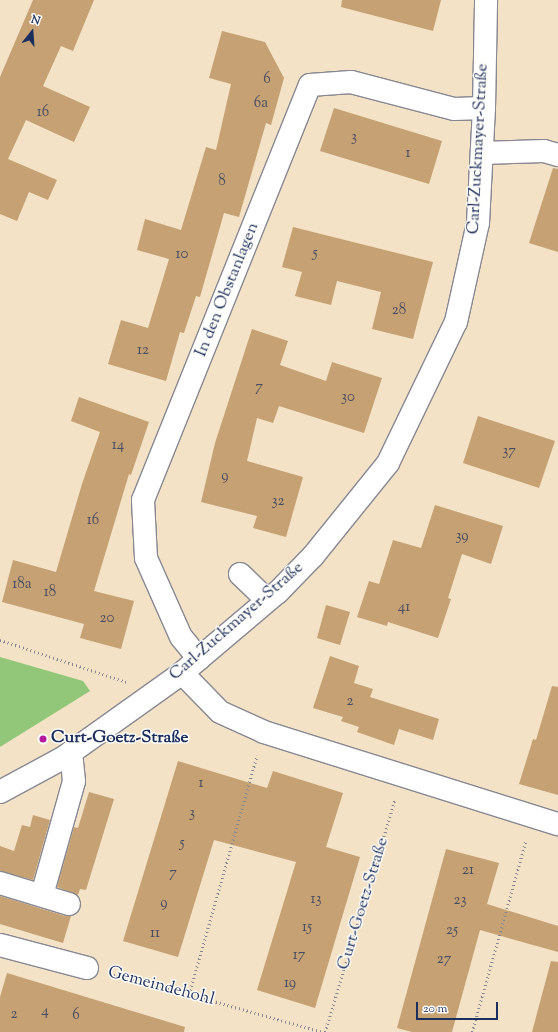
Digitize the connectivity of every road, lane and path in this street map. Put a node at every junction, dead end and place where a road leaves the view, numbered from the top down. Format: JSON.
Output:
{"nodes":[{"id":1,"x":486,"y":0,"type":"edge"},
{"id":2,"x":484,"y":108,"type":"junction"},
{"id":3,"x":482,"y":153,"type":"junction"},
{"id":4,"x":558,"y":155,"type":"edge"},
{"id":5,"x":240,"y":574,"type":"dead end"},
{"id":6,"x":267,"y":600,"type":"junction"},
{"id":7,"x":0,"y":640,"type":"edge"},
{"id":8,"x":199,"y":659,"type":"junction"},
{"id":9,"x":182,"y":673,"type":"junction"},
{"id":10,"x":129,"y":682,"type":"dead end"},
{"id":11,"x":264,"y":732,"type":"junction"},
{"id":12,"x":71,"y":752,"type":"junction"},
{"id":13,"x":402,"y":775,"type":"junction"},
{"id":14,"x":0,"y":792,"type":"edge"},
{"id":15,"x":533,"y":817,"type":"junction"},
{"id":16,"x":558,"y":824,"type":"edge"},
{"id":17,"x":0,"y":883,"type":"edge"},
{"id":18,"x":42,"y":896,"type":"junction"},
{"id":19,"x":69,"y":904,"type":"dead end"},
{"id":20,"x":0,"y":945,"type":"edge"},
{"id":21,"x":87,"y":968,"type":"joint"},
{"id":22,"x":189,"y":994,"type":"junction"},
{"id":23,"x":324,"y":1032,"type":"edge"},
{"id":24,"x":472,"y":1032,"type":"edge"}],
"edges":[{"from":1,"to":2,"type":"street","name":"Carl-Zuckmayer-Straße"},
{"from":2,"to":3,"type":"street","name":"Carl-Zuckmayer-Straße"},
{"from":2,"to":8,"type":"street","name":"In den Obstanlagen"},
{"from":3,"to":4,"type":"street"},
{"from":3,"to":6,"type":"street","name":"Carl-Zuckmayer-Straße"},
{"from":5,"to":6,"type":"street"},
{"from":6,"to":8,"type":"street","name":"Carl-Zuckmayer-Straße"},
{"from":7,"to":10,"type":"path"},
{"from":8,"to":9,"type":"street","name":"Carl-Zuckmayer-Straße"},
{"from":9,"to":11,"type":"street"},
{"from":9,"to":12,"type":"street","name":"Carl-Zuckmayer-Straße"},
{"from":11,"to":13,"type":"street"},
{"from":11,"to":22,"type":"path"},
{"from":12,"to":14,"type":"street","name":"Carl-Zuckmayer-Straße"},
{"from":12,"to":18,"type":"street"},
{"from":13,"to":15,"type":"street"},
{"from":13,"to":23,"type":"path","name":"Curt-Goetz-Straße"},
{"from":15,"to":16,"type":"street"},
{"from":15,"to":24,"type":"path"},
{"from":17,"to":18,"type":"street"},
{"from":18,"to":19,"type":"street"},
{"from":20,"to":21,"type":"street","name":"Gemeindehohl"},
{"from":21,"to":22,"type":"path","name":"Gemeindehohl"},
{"from":22,"to":23,"type":"path","name":"Gemeindehohl"}]}
